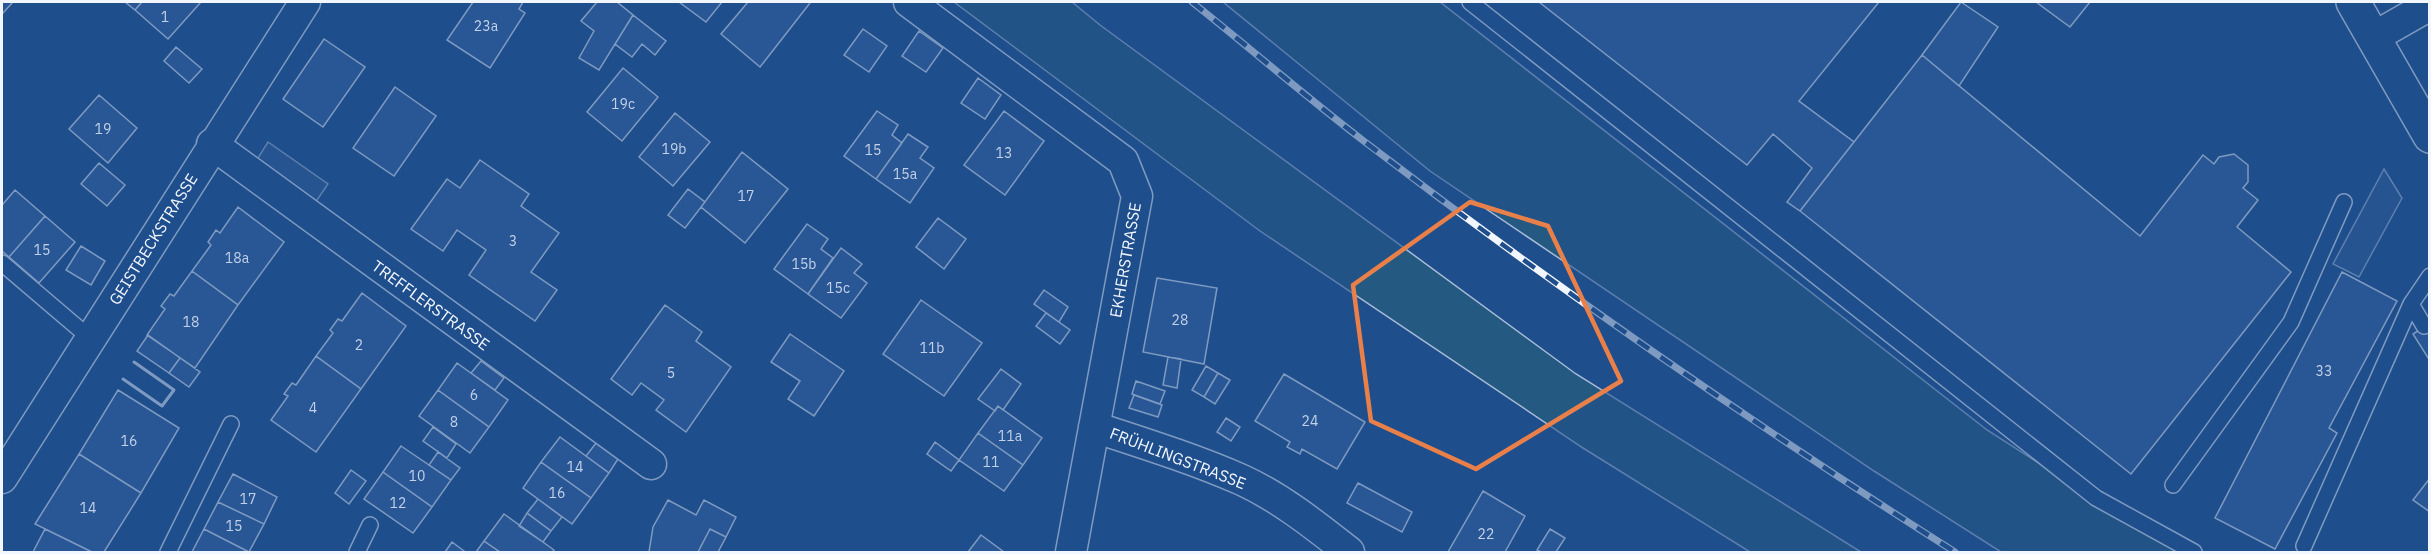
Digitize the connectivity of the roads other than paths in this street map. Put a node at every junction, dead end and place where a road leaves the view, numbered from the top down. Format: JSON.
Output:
{"nodes":[{"id":1,"x":305,"y":2,"type":"edge"},
{"id":2,"x":909,"y":2,"type":"edge"},
{"id":3,"x":1470,"y":2,"type":"edge"},
{"id":4,"x":2353,"y":2,"type":"edge"},
{"id":5,"x":2430,"y":5,"type":"edge"},
{"id":6,"x":2374,"y":37,"type":"junction"},
{"id":7,"x":2430,"y":136,"type":"edge"},
{"id":8,"x":212,"y":144,"type":"junction"},
{"id":9,"x":2344,"y":202,"type":"dead end"},
{"id":10,"x":2,"y":263,"type":"edge"},
{"id":11,"x":2428,"y":285,"type":"edge"},
{"id":12,"x":2411,"y":304,"type":"junction"},
{"id":13,"x":2424,"y":326,"type":"dead end"},
{"id":14,"x":91,"y":339,"type":"junction"},
{"id":15,"x":231,"y":424,"type":"dead end"},
{"id":16,"x":1094,"y":427,"type":"junction"},
{"id":17,"x":651,"y":464,"type":"dead end"},
{"id":18,"x":2,"y":478,"type":"edge"},
{"id":19,"x":2173,"y":484,"type":"dead end"},
{"id":20,"x":370,"y":525,"type":"dead end"},
{"id":21,"x":2304,"y":546,"type":"dead end"},
{"id":22,"x":168,"y":552,"type":"edge"},
{"id":23,"x":357,"y":552,"type":"edge"},
{"id":24,"x":1071,"y":552,"type":"edge"},
{"id":25,"x":1349,"y":552,"type":"edge"},
{"id":26,"x":2193,"y":552,"type":"edge"}],
"edges":[{"from":1,"to":8,"type":"street","name":"GEISTBECKSTRASSE"},
{"from":2,"to":16,"type":"street","name":"EKHERSTRASSE"},
{"from":3,"to":26,"type":"lane"},
{"from":4,"to":6,"type":"main road"},
{"from":5,"to":6,"type":"street"},
{"from":6,"to":7,"type":"main road"},
{"from":8,"to":14,"type":"street","name":"GEISTBECKSTRASSE"},
{"from":8,"to":17,"type":"street","name":"TREFFLERSTRASSE"},
{"from":9,"to":19,"type":"lane"},
{"from":10,"to":14,"type":"lane"},
{"from":11,"to":12,"type":"lane"},
{"from":12,"to":13,"type":"lane"},
{"from":12,"to":21,"type":"lane"},
{"from":14,"to":18,"type":"street","name":"GEISTBECKSTRASSE"},
{"from":15,"to":22,"type":"lane"},
{"from":16,"to":24,"type":"street","name":"EKHERSTRASSE"},
{"from":16,"to":25,"type":"street","name":"FRÜHLINGSTRASSE"},
{"from":20,"to":23,"type":"lane"}]}
